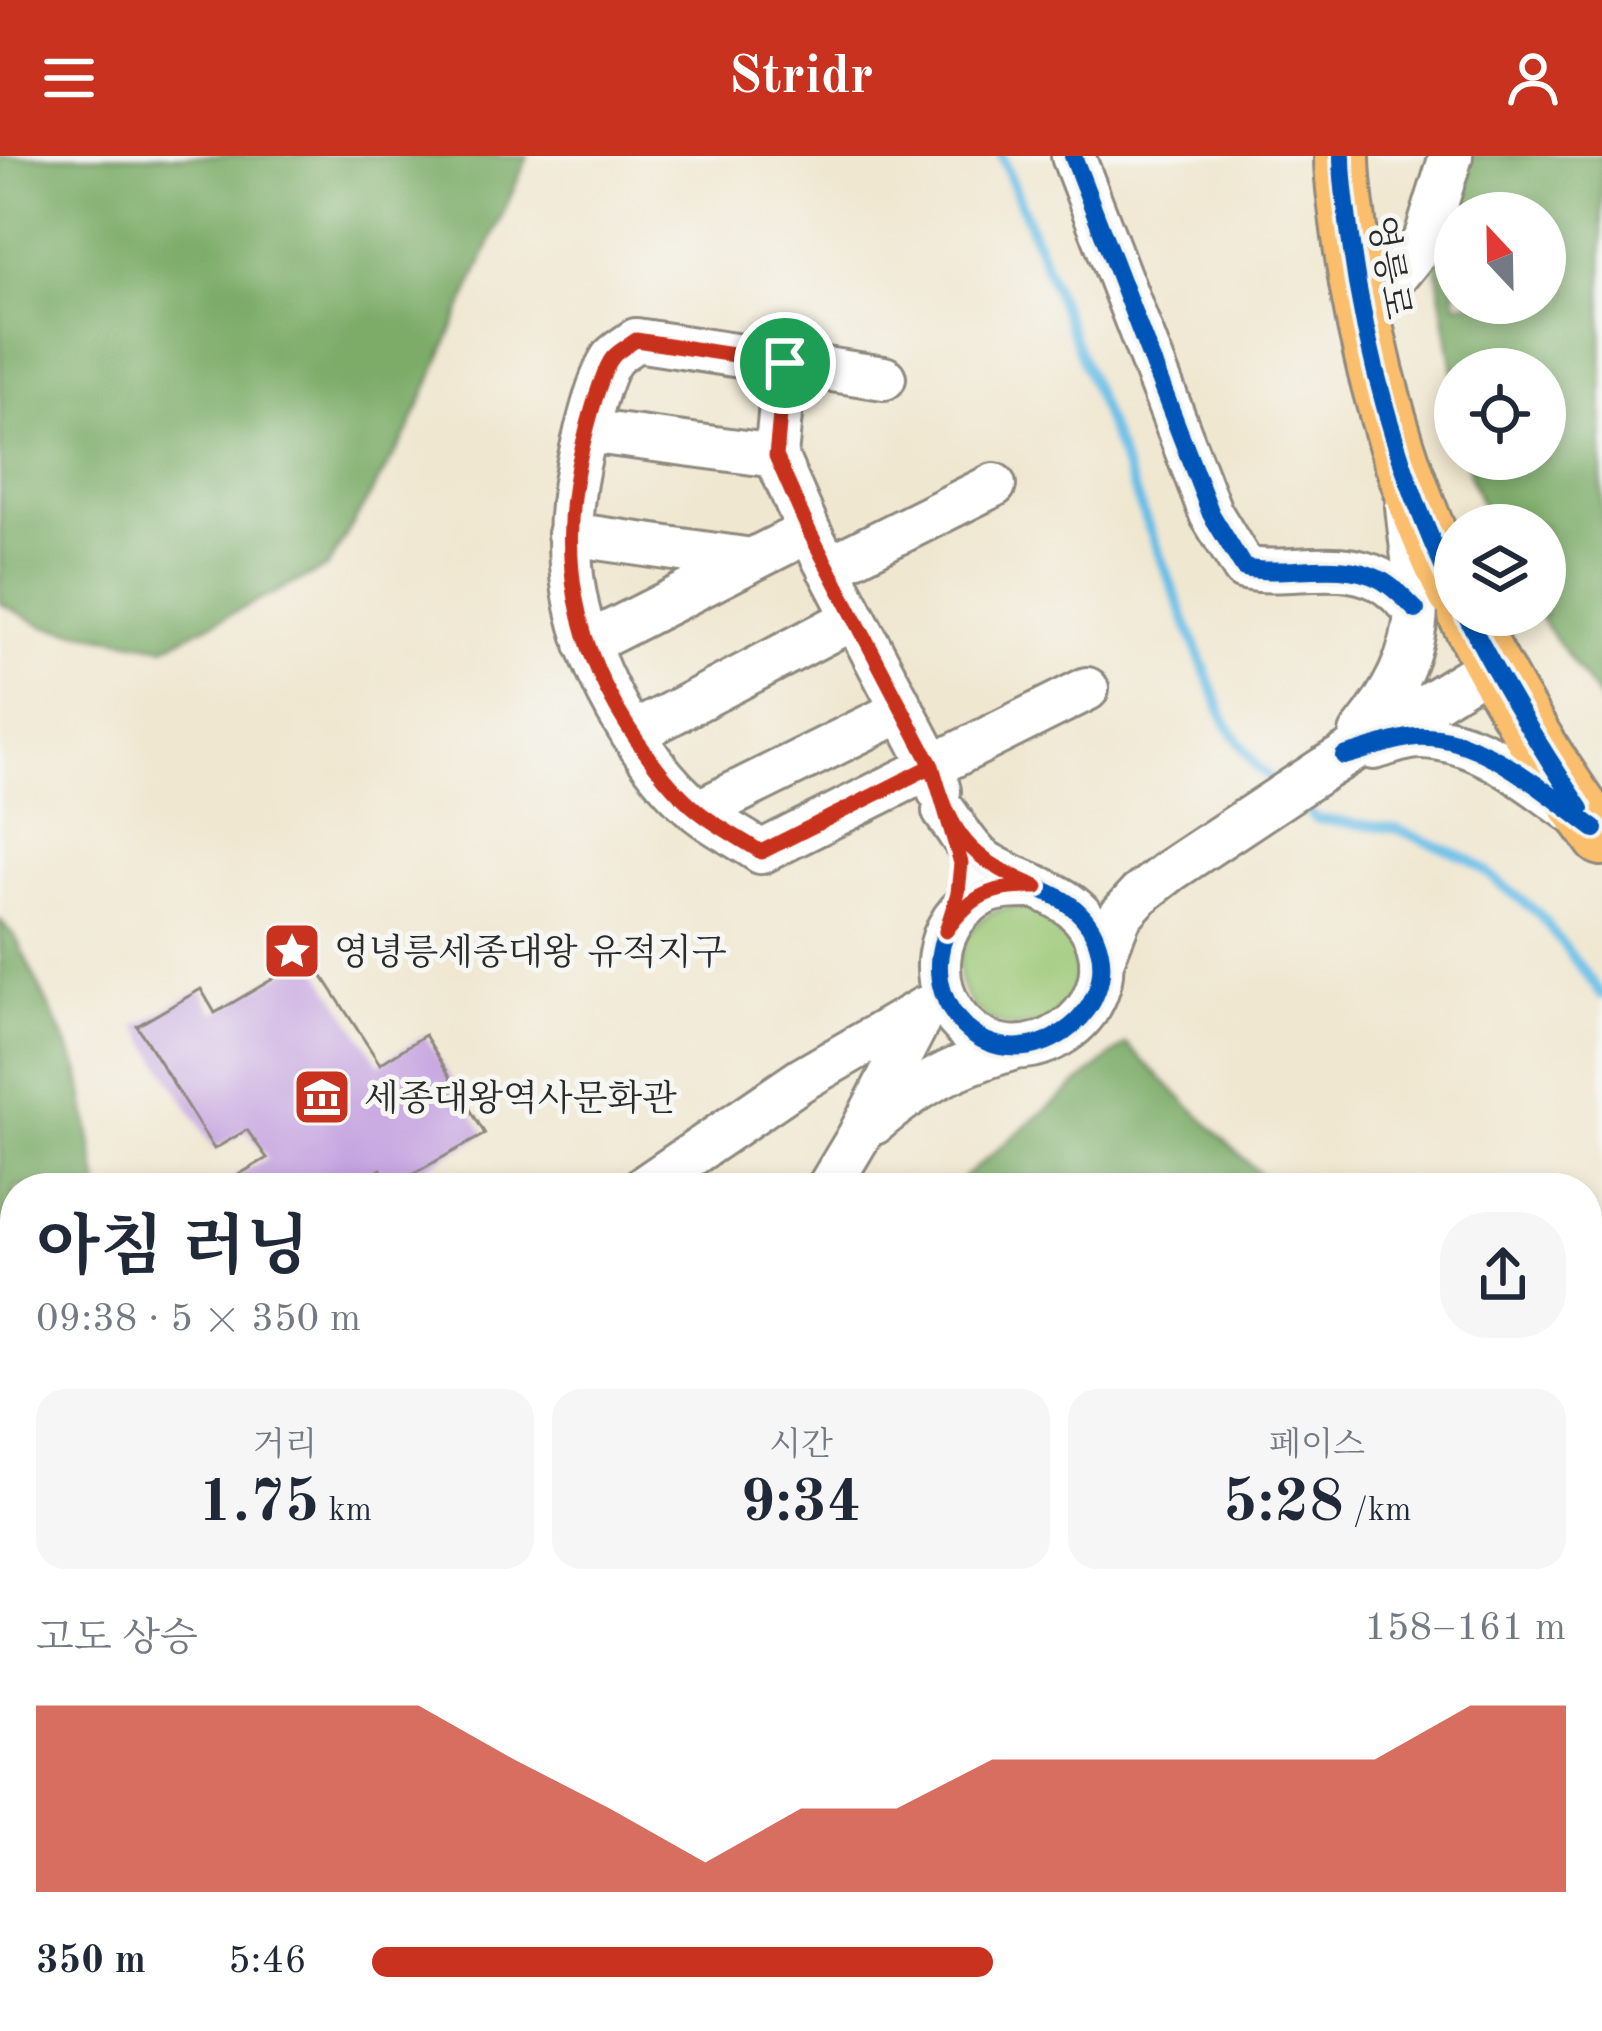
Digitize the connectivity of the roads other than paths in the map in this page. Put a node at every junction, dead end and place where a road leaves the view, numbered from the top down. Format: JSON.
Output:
{"nodes":[{"id":1,"x":1073,"y":156,"type":"edge"},
{"id":2,"x":1342,"y":156,"type":"edge"},
{"id":3,"x":1451,"y":156,"type":"edge"},
{"id":4,"x":1364,"y":315,"type":"junction"},
{"id":5,"x":785,"y":363,"type":"junction"},
{"id":6,"x":884,"y":378,"type":"dead end"},
{"id":7,"x":586,"y":430,"type":"junction"},
{"id":8,"x":776,"y":456,"type":"junction"},
{"id":9,"x":994,"y":485,"type":"dead end"},
{"id":10,"x":569,"y":534,"type":"junction"},
{"id":11,"x":1434,"y":546,"type":"edge"},
{"id":12,"x":819,"y":549,"type":"junction"},
{"id":13,"x":752,"y":560,"type":"junction"},
{"id":14,"x":1434,"y":601,"type":"edge"},
{"id":15,"x":854,"y":618,"type":"junction"},
{"id":16,"x":1434,"y":622,"type":"edge"},
{"id":17,"x":1469,"y":636,"type":"edge"},
{"id":18,"x":586,"y":644,"type":"junction"},
{"id":19,"x":1491,"y":664,"type":"junction"},
{"id":20,"x":1087,"y":689,"type":"dead end"},
{"id":21,"x":903,"y":710,"type":"junction"},
{"id":22,"x":632,"y":734,"type":"junction"},
{"id":23,"x":1334,"y":762,"type":"junction"},
{"id":24,"x":932,"y":766,"type":"junction"},
{"id":25,"x":944,"y":811,"type":"junction"},
{"id":26,"x":698,"y":812,"type":"junction"},
{"id":27,"x":1598,"y":833,"type":"edge"},
{"id":28,"x":1171,"y":870,"type":"junction"},
{"id":29,"x":1049,"y":892,"type":"junction"},
{"id":30,"x":942,"y":944,"type":"junction"},
{"id":31,"x":1101,"y":964,"type":"junction"},
{"id":32,"x":925,"y":1008,"type":"junction"},
{"id":33,"x":1015,"y":1048,"type":"junction"},
{"id":34,"x":860,"y":1136,"type":"junction"},
{"id":35,"x":665,"y":1173,"type":"edge"},
{"id":36,"x":837,"y":1173,"type":"edge"}],
"edges":[{"from":1,"to":14,"type":"street"},
{"from":2,"to":4,"type":"main road","name":"영릉로"},
{"from":3,"to":4,"type":"street"},
{"from":4,"to":11,"type":"main road","name":"영릉로"},
{"from":5,"to":6,"type":"street"},
{"from":5,"to":7,"type":"street"},
{"from":5,"to":8,"type":"street"},
{"from":7,"to":8,"type":"street"},
{"from":7,"to":10,"type":"street"},
{"from":8,"to":12,"type":"street"},
{"from":9,"to":12,"type":"street"},
{"from":10,"to":13,"type":"street"},
{"from":10,"to":18,"type":"street"},
{"from":12,"to":13,"type":"street"},
{"from":12,"to":15,"type":"street"},
{"from":13,"to":18,"type":"street"},
{"from":15,"to":21,"type":"street"},
{"from":15,"to":22,"type":"street"},
{"from":16,"to":23,"type":"street"},
{"from":17,"to":19,"type":"main road","name":"영릉로"},
{"from":18,"to":22,"type":"street"},
{"from":19,"to":23,"type":"street"},
{"from":19,"to":27,"type":"main road","name":"영릉로"},
{"from":20,"to":24,"type":"street"},
{"from":21,"to":24,"type":"street"},
{"from":21,"to":26,"type":"street"},
{"from":22,"to":26,"type":"street"},
{"from":23,"to":27,"type":"street"},
{"from":23,"to":28,"type":"street"},
{"from":24,"to":25,"type":"street"},
{"from":24,"to":26,"type":"street"},
{"from":25,"to":29,"type":"street"},
{"from":25,"to":30,"type":"street"},
{"from":28,"to":29,"type":"street"},
{"from":28,"to":31,"type":"street"},
{"from":29,"to":30,"type":"street"},
{"from":29,"to":31,"type":"street"},
{"from":30,"to":32,"type":"street"},
{"from":30,"to":33,"type":"street"},
{"from":31,"to":33,"type":"street"},
{"from":32,"to":34,"type":"street"},
{"from":32,"to":35,"type":"street"},
{"from":33,"to":34,"type":"street"},
{"from":34,"to":36,"type":"street"}]}
